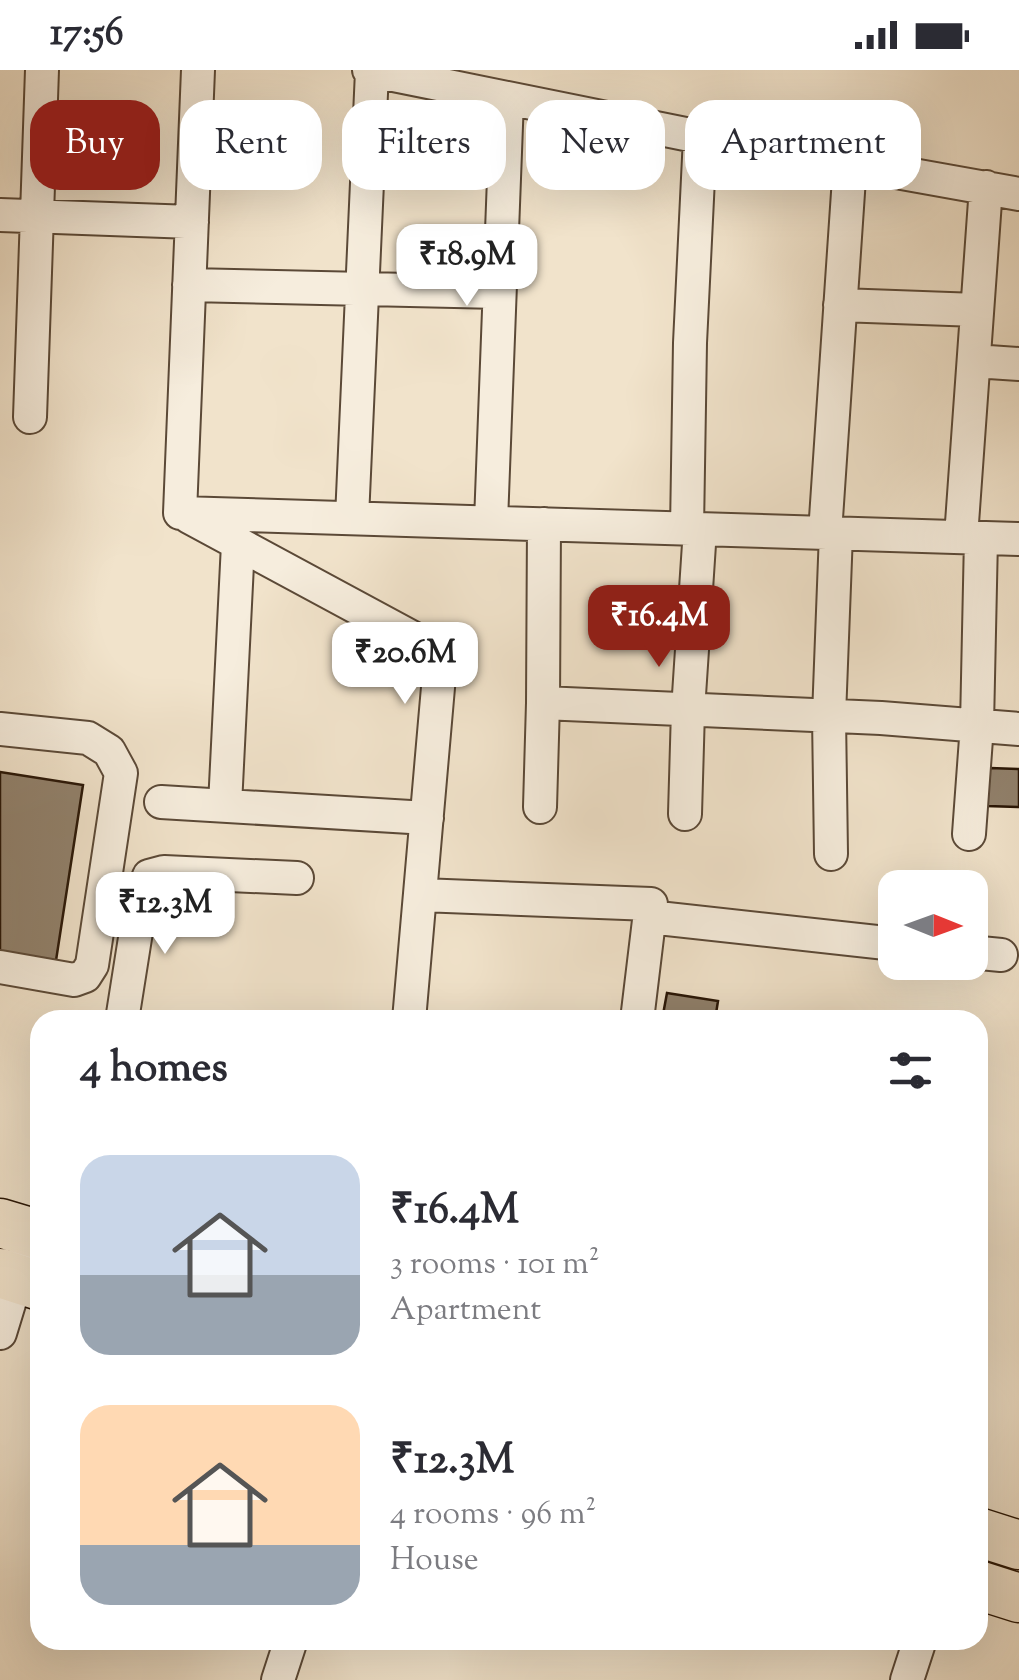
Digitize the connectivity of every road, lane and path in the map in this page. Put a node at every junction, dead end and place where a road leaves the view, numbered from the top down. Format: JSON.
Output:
{"nodes":[{"id":1,"x":42,"y":70,"type":"edge"},
{"id":2,"x":198,"y":70,"type":"edge"},
{"id":3,"x":371,"y":70,"type":"edge"},
{"id":4,"x":507,"y":98,"type":"junction"},
{"id":5,"x":685,"y":135,"type":"edge"},
{"id":6,"x":921,"y":176,"type":"edge"},
{"id":7,"x":986,"y":187,"type":"junction"},
{"id":8,"x":697,"y":190,"type":"edge"},
{"id":9,"x":848,"y":190,"type":"edge"},
{"id":10,"x":1019,"y":194,"type":"edge"},
{"id":11,"x":0,"y":215,"type":"edge"},
{"id":12,"x":38,"y":216,"type":"junction"},
{"id":13,"x":192,"y":222,"type":"junction"},
{"id":14,"x":189,"y":285,"type":"junction"},
{"id":15,"x":360,"y":290,"type":"junction"},
{"id":16,"x":499,"y":292,"type":"junction"},
{"id":17,"x":840,"y":305,"type":"junction"},
{"id":18,"x":978,"y":310,"type":"junction"},
{"id":19,"x":974,"y":360,"type":"junction"},
{"id":20,"x":1019,"y":364,"type":"edge"},
{"id":21,"x":30,"y":417,"type":"dead end"},
{"id":22,"x":180,"y":513,"type":"junction"},
{"id":23,"x":352,"y":518,"type":"junction"},
{"id":24,"x":491,"y":522,"type":"junction"},
{"id":25,"x":544,"y":524,"type":"junction"},
{"id":26,"x":694,"y":529,"type":"junction"},
{"id":27,"x":830,"y":533,"type":"junction"},
{"id":28,"x":971,"y":537,"type":"junction"},
{"id":29,"x":1019,"y":539,"type":"edge"},
{"id":30,"x":238,"y":544,"type":"junction"},
{"id":31,"x":544,"y":702,"type":"junction"},
{"id":32,"x":688,"y":710,"type":"junction"},
{"id":33,"x":829,"y":716,"type":"junction"},
{"id":34,"x":977,"y":726,"type":"junction"},
{"id":35,"x":0,"y":729,"type":"edge"},
{"id":36,"x":1019,"y":729,"type":"edge"},
{"id":37,"x":162,"y":802,"type":"dead end"},
{"id":38,"x":224,"y":805,"type":"junction"},
{"id":39,"x":540,"y":807,"type":"dead end"},
{"id":40,"x":685,"y":814,"type":"dead end"},
{"id":41,"x":427,"y":818,"type":"junction"},
{"id":42,"x":969,"y":834,"type":"dead end"},
{"id":43,"x":832,"y":854,"type":"dead end"},
{"id":44,"x":297,"y":878,"type":"dead end"},
{"id":45,"x":421,"y":895,"type":"junction"},
{"id":46,"x":649,"y":917,"type":"junction"},
{"id":47,"x":878,"y":942,"type":"edge"},
{"id":48,"x":0,"y":967,"type":"edge"},
{"id":49,"x":124,"y":1010,"type":"edge"},
{"id":50,"x":410,"y":1010,"type":"edge"},
{"id":51,"x":638,"y":1010,"type":"edge"},
{"id":52,"x":23,"y":1230,"type":"edge"},
{"id":53,"x":19,"y":1279,"type":"edge"},
{"id":54,"x":0,"y":1333,"type":"edge"},
{"id":55,"x":988,"y":1535,"type":"edge"},
{"id":56,"x":1019,"y":1545,"type":"edge"},
{"id":57,"x":988,"y":1589,"type":"edge"},
{"id":58,"x":1019,"y":1598,"type":"edge"},
{"id":59,"x":288,"y":1650,"type":"edge"},
{"id":60,"x":917,"y":1650,"type":"edge"},
{"id":61,"x":278,"y":1680,"type":"edge"},
{"id":62,"x":907,"y":1680,"type":"edge"}],
"edges":[{"from":1,"to":12,"type":"street"},
{"from":2,"to":13,"type":"street"},
{"from":3,"to":4,"type":"street"},
{"from":3,"to":15,"type":"street"},
{"from":4,"to":5,"type":"street"},
{"from":4,"to":16,"type":"street"},
{"from":6,"to":7,"type":"street"},
{"from":7,"to":10,"type":"street"},
{"from":7,"to":18,"type":"street"},
{"from":8,"to":26,"type":"street"},
{"from":9,"to":17,"type":"street"},
{"from":11,"to":12,"type":"street"},
{"from":12,"to":13,"type":"street"},
{"from":12,"to":21,"type":"street"},
{"from":13,"to":14,"type":"street"},
{"from":14,"to":15,"type":"street"},
{"from":14,"to":22,"type":"street"},
{"from":15,"to":16,"type":"street"},
{"from":15,"to":23,"type":"street"},
{"from":16,"to":24,"type":"street"},
{"from":17,"to":18,"type":"street"},
{"from":17,"to":27,"type":"street"},
{"from":18,"to":19,"type":"street"},
{"from":19,"to":20,"type":"street"},
{"from":19,"to":28,"type":"street"},
{"from":22,"to":23,"type":"street"},
{"from":22,"to":30,"type":"street"},
{"from":23,"to":24,"type":"street"},
{"from":24,"to":25,"type":"street"},
{"from":25,"to":26,"type":"street"},
{"from":25,"to":31,"type":"street"},
{"from":26,"to":27,"type":"street"},
{"from":26,"to":32,"type":"street"},
{"from":27,"to":28,"type":"street"},
{"from":27,"to":33,"type":"street"},
{"from":28,"to":29,"type":"street"},
{"from":28,"to":34,"type":"street"},
{"from":30,"to":38,"type":"street"},
{"from":30,"to":41,"type":"street"},
{"from":31,"to":32,"type":"street"},
{"from":31,"to":39,"type":"street"},
{"from":32,"to":33,"type":"street"},
{"from":32,"to":40,"type":"street"},
{"from":33,"to":34,"type":"street"},
{"from":33,"to":43,"type":"street"},
{"from":34,"to":36,"type":"street"},
{"from":34,"to":42,"type":"street"},
{"from":35,"to":48,"type":"street"},
{"from":37,"to":38,"type":"street"},
{"from":38,"to":41,"type":"street"},
{"from":41,"to":45,"type":"street"},
{"from":44,"to":49,"type":"street"},
{"from":45,"to":46,"type":"street"},
{"from":45,"to":50,"type":"street"},
{"from":46,"to":47,"type":"street"},
{"from":46,"to":51,"type":"street"},
{"from":52,"to":53,"type":"street"},
{"from":53,"to":54,"type":"street"},
{"from":55,"to":56,"type":"highway"},
{"from":57,"to":58,"type":"highway"},
{"from":59,"to":61,"type":"street"},
{"from":60,"to":62,"type":"street"}]}
